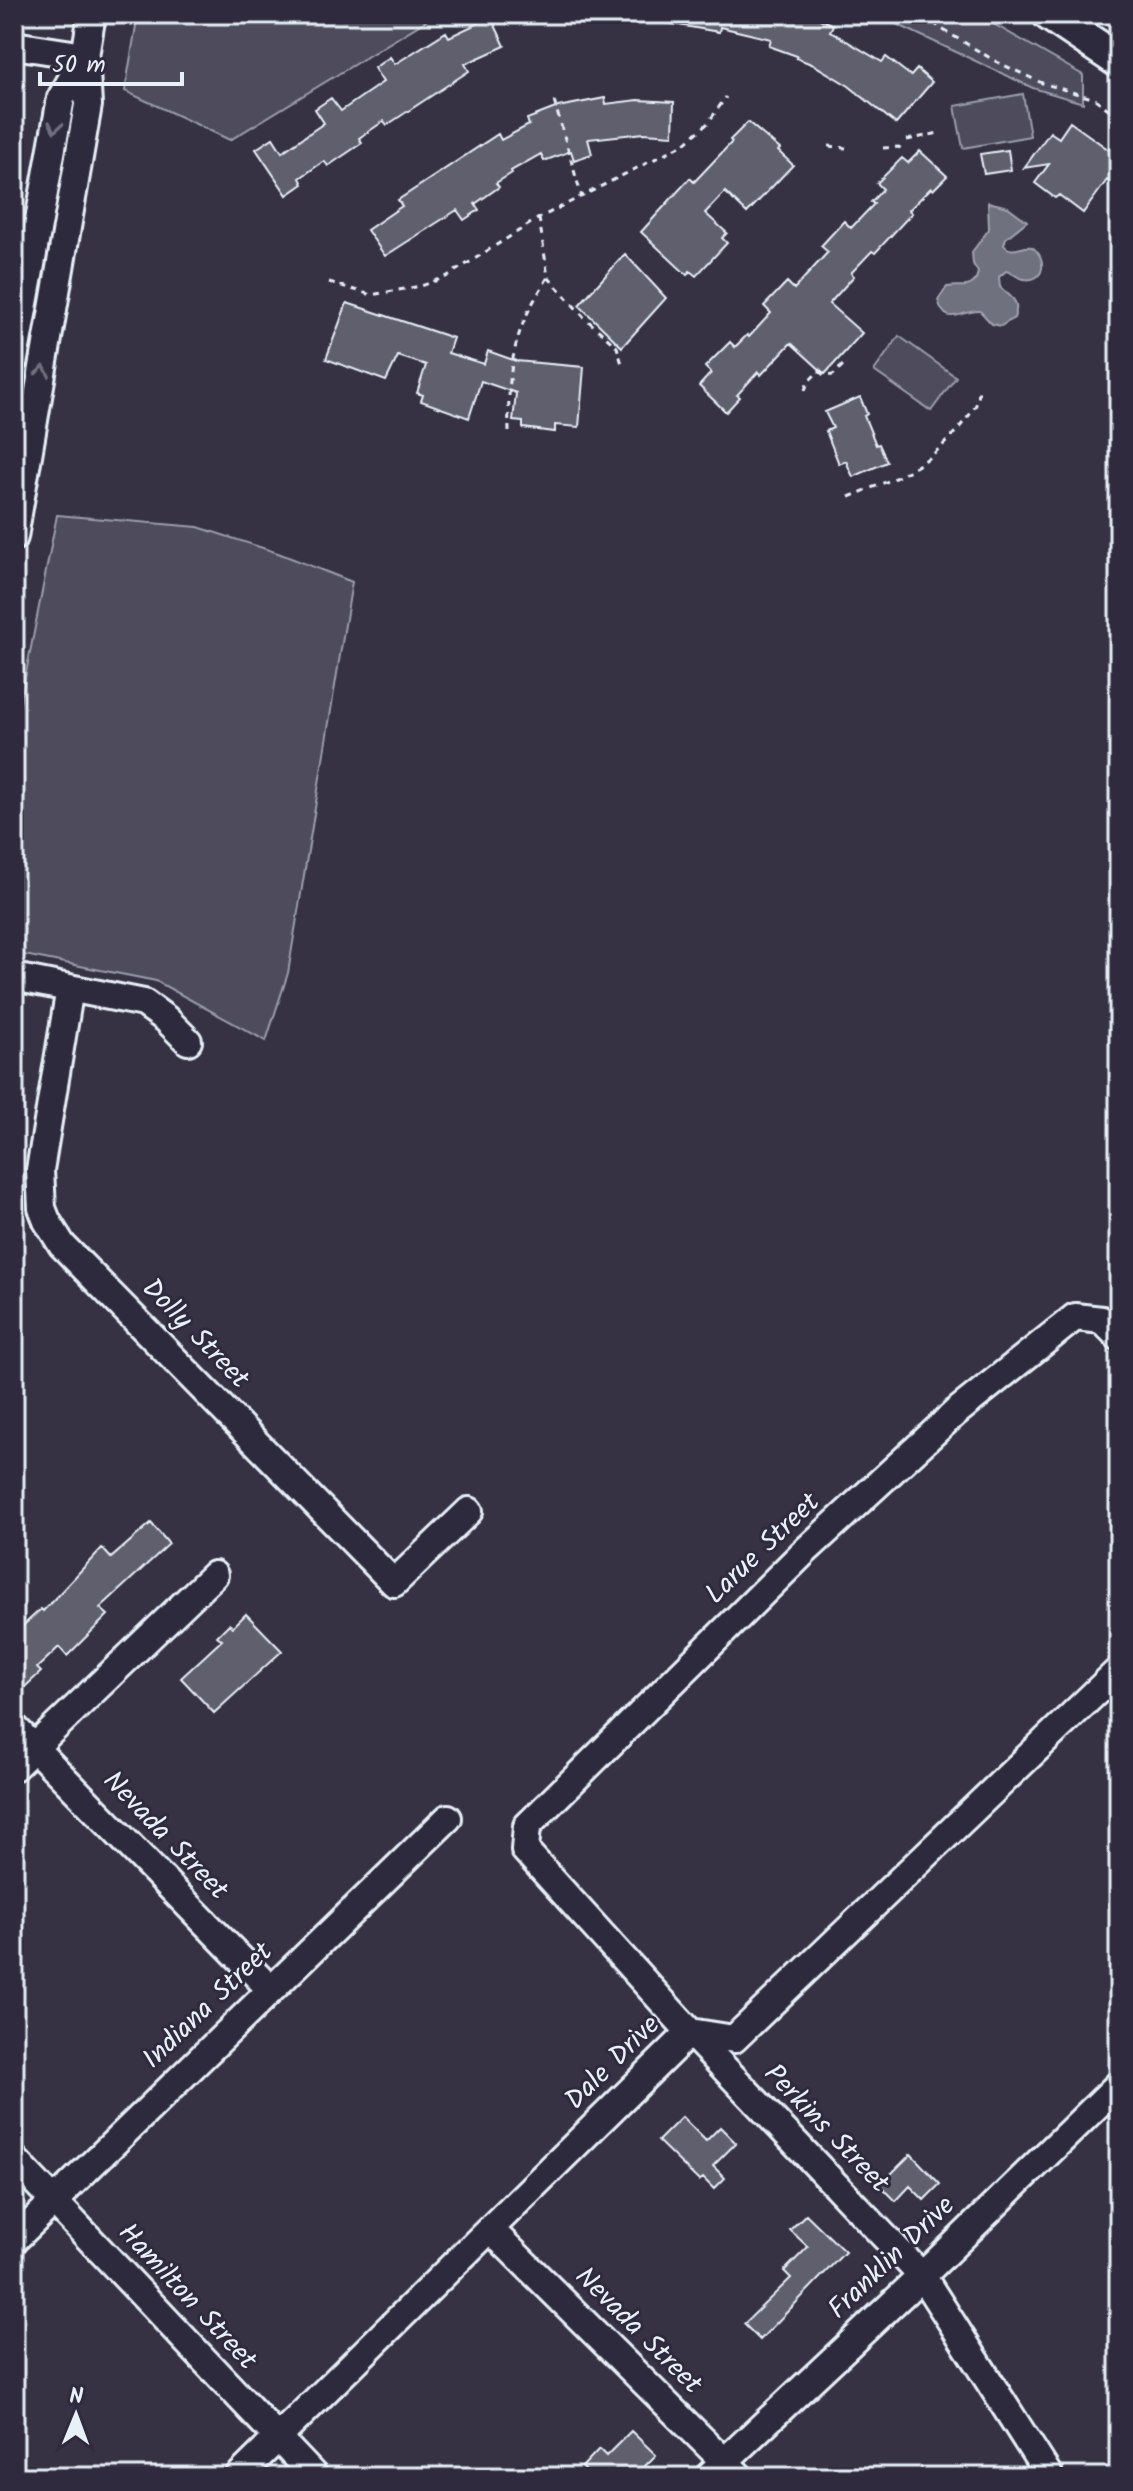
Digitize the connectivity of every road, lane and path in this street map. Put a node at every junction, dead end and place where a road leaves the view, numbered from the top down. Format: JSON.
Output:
{"nodes":[{"id":1,"x":92,"y":14,"type":"edge"},
{"id":2,"x":925,"y":14,"type":"edge"},
{"id":3,"x":1049,"y":14,"type":"edge"},
{"id":4,"x":14,"y":45,"type":"edge"},
{"id":5,"x":85,"y":56,"type":"junction"},
{"id":6,"x":1119,"y":61,"type":"edge"},
{"id":7,"x":726,"y":97,"type":"dead end"},
{"id":8,"x":554,"y":101,"type":"dead end"},
{"id":9,"x":1119,"y":117,"type":"edge"},
{"id":10,"x":939,"y":133,"type":"dead end"},
{"id":11,"x":907,"y":140,"type":"dead end"},
{"id":12,"x":829,"y":146,"type":"dead end"},
{"id":13,"x":846,"y":148,"type":"dead end"},
{"id":14,"x":883,"y":148,"type":"dead end"},
{"id":15,"x":903,"y":151,"type":"dead end"},
{"id":16,"x":582,"y":198,"type":"junction"},
{"id":17,"x":539,"y":218,"type":"junction"},
{"id":18,"x":548,"y":277,"type":"junction"},
{"id":19,"x":329,"y":282,"type":"dead end"},
{"id":20,"x":14,"y":359,"type":"edge"},
{"id":21,"x":847,"y":361,"type":"dead end"},
{"id":22,"x":622,"y":364,"type":"dead end"},
{"id":23,"x":805,"y":390,"type":"dead end"},
{"id":24,"x":978,"y":390,"type":"dead end"},
{"id":25,"x":509,"y":432,"type":"dead end"},
{"id":26,"x":19,"y":475,"type":"edge"},
{"id":27,"x":849,"y":497,"type":"dead end"},
{"id":28,"x":14,"y":537,"type":"edge"},
{"id":29,"x":14,"y":977,"type":"edge"},
{"id":30,"x":70,"y":988,"type":"junction"},
{"id":31,"x":188,"y":1041,"type":"dead end"},
{"id":32,"x":1119,"y":1337,"type":"edge"},
{"id":33,"x":469,"y":1511,"type":"dead end"},
{"id":34,"x":214,"y":1575,"type":"dead end"},
{"id":35,"x":1119,"y":1670,"type":"edge"},
{"id":36,"x":14,"y":1727,"type":"edge"},
{"id":37,"x":34,"y":1748,"type":"junction"},
{"id":38,"x":14,"y":1767,"type":"edge"},
{"id":39,"x":448,"y":1818,"type":"dead end"},
{"id":40,"x":525,"y":1850,"type":"joint"},
{"id":41,"x":270,"y":1989,"type":"junction"},
{"id":42,"x":690,"y":2032,"type":"junction"},
{"id":43,"x":1119,"y":2084,"type":"edge"},
{"id":44,"x":14,"y":2159,"type":"edge"},
{"id":45,"x":54,"y":2202,"type":"junction"},
{"id":46,"x":491,"y":2230,"type":"junction"},
{"id":47,"x":14,"y":2240,"type":"edge"},
{"id":48,"x":922,"y":2276,"type":"junction"},
{"id":49,"x":277,"y":2439,"type":"junction"},
{"id":50,"x":724,"y":2472,"type":"edge"},
{"id":51,"x":238,"y":2477,"type":"edge"},
{"id":52,"x":315,"y":2477,"type":"edge"},
{"id":53,"x":1050,"y":2477,"type":"edge"}],
"edges":[{"from":1,"to":5,"type":"street"},
{"from":2,"to":9,"type":"path"},
{"from":3,"to":6,"type":"main road"},
{"from":4,"to":5,"type":"street"},
{"from":5,"to":20,"type":"street","one_way":true},
{"from":26,"to":5,"type":"street","one_way":true},
{"from":7,"to":16,"type":"path"},
{"from":8,"to":16,"type":"path"},
{"from":10,"to":11,"type":"path"},
{"from":12,"to":13,"type":"path"},
{"from":14,"to":15,"type":"path"},
{"from":16,"to":17,"type":"path"},
{"from":17,"to":18,"type":"path"},
{"from":17,"to":19,"type":"path"},
{"from":18,"to":22,"type":"path"},
{"from":18,"to":25,"type":"path"},
{"from":21,"to":23,"type":"path"},
{"from":24,"to":27,"type":"path"},
{"from":26,"to":28,"type":"street"},
{"from":29,"to":30,"type":"street"},
{"from":30,"to":31,"type":"street"},
{"from":30,"to":33,"type":"street","name":"Dolly Street"},
{"from":32,"to":40,"type":"street","name":"Larue Street"},
{"from":34,"to":37,"type":"street"},
{"from":35,"to":42,"type":"street","name":"Dale Drive"},
{"from":36,"to":37,"type":"street","name":"Nevada Street"},
{"from":37,"to":38,"type":"street"},
{"from":37,"to":41,"type":"street","name":"Nevada Street"},
{"from":39,"to":41,"type":"street","name":"Indiana Street"},
{"from":40,"to":42,"type":"street","name":"Perkins Street"},
{"from":41,"to":45,"type":"street","name":"Indiana Street"},
{"from":42,"to":46,"type":"street","name":"Dale Drive"},
{"from":42,"to":48,"type":"street","name":"Perkins Street"},
{"from":43,"to":48,"type":"street","name":"Franklin Drive"},
{"from":44,"to":45,"type":"street","name":"Hamilton Street"},
{"from":45,"to":47,"type":"street","name":"Indiana Street"},
{"from":45,"to":49,"type":"street","name":"Hamilton Street"},
{"from":46,"to":49,"type":"street","name":"Dale Drive"},
{"from":46,"to":50,"type":"street","name":"Nevada Street"},
{"from":48,"to":50,"type":"street","name":"Franklin Drive"},
{"from":48,"to":53,"type":"street","name":"Perkins Street"},
{"from":49,"to":51,"type":"street","name":"Dale Drive"},
{"from":49,"to":52,"type":"street","name":"Hamilton Street"}]}
